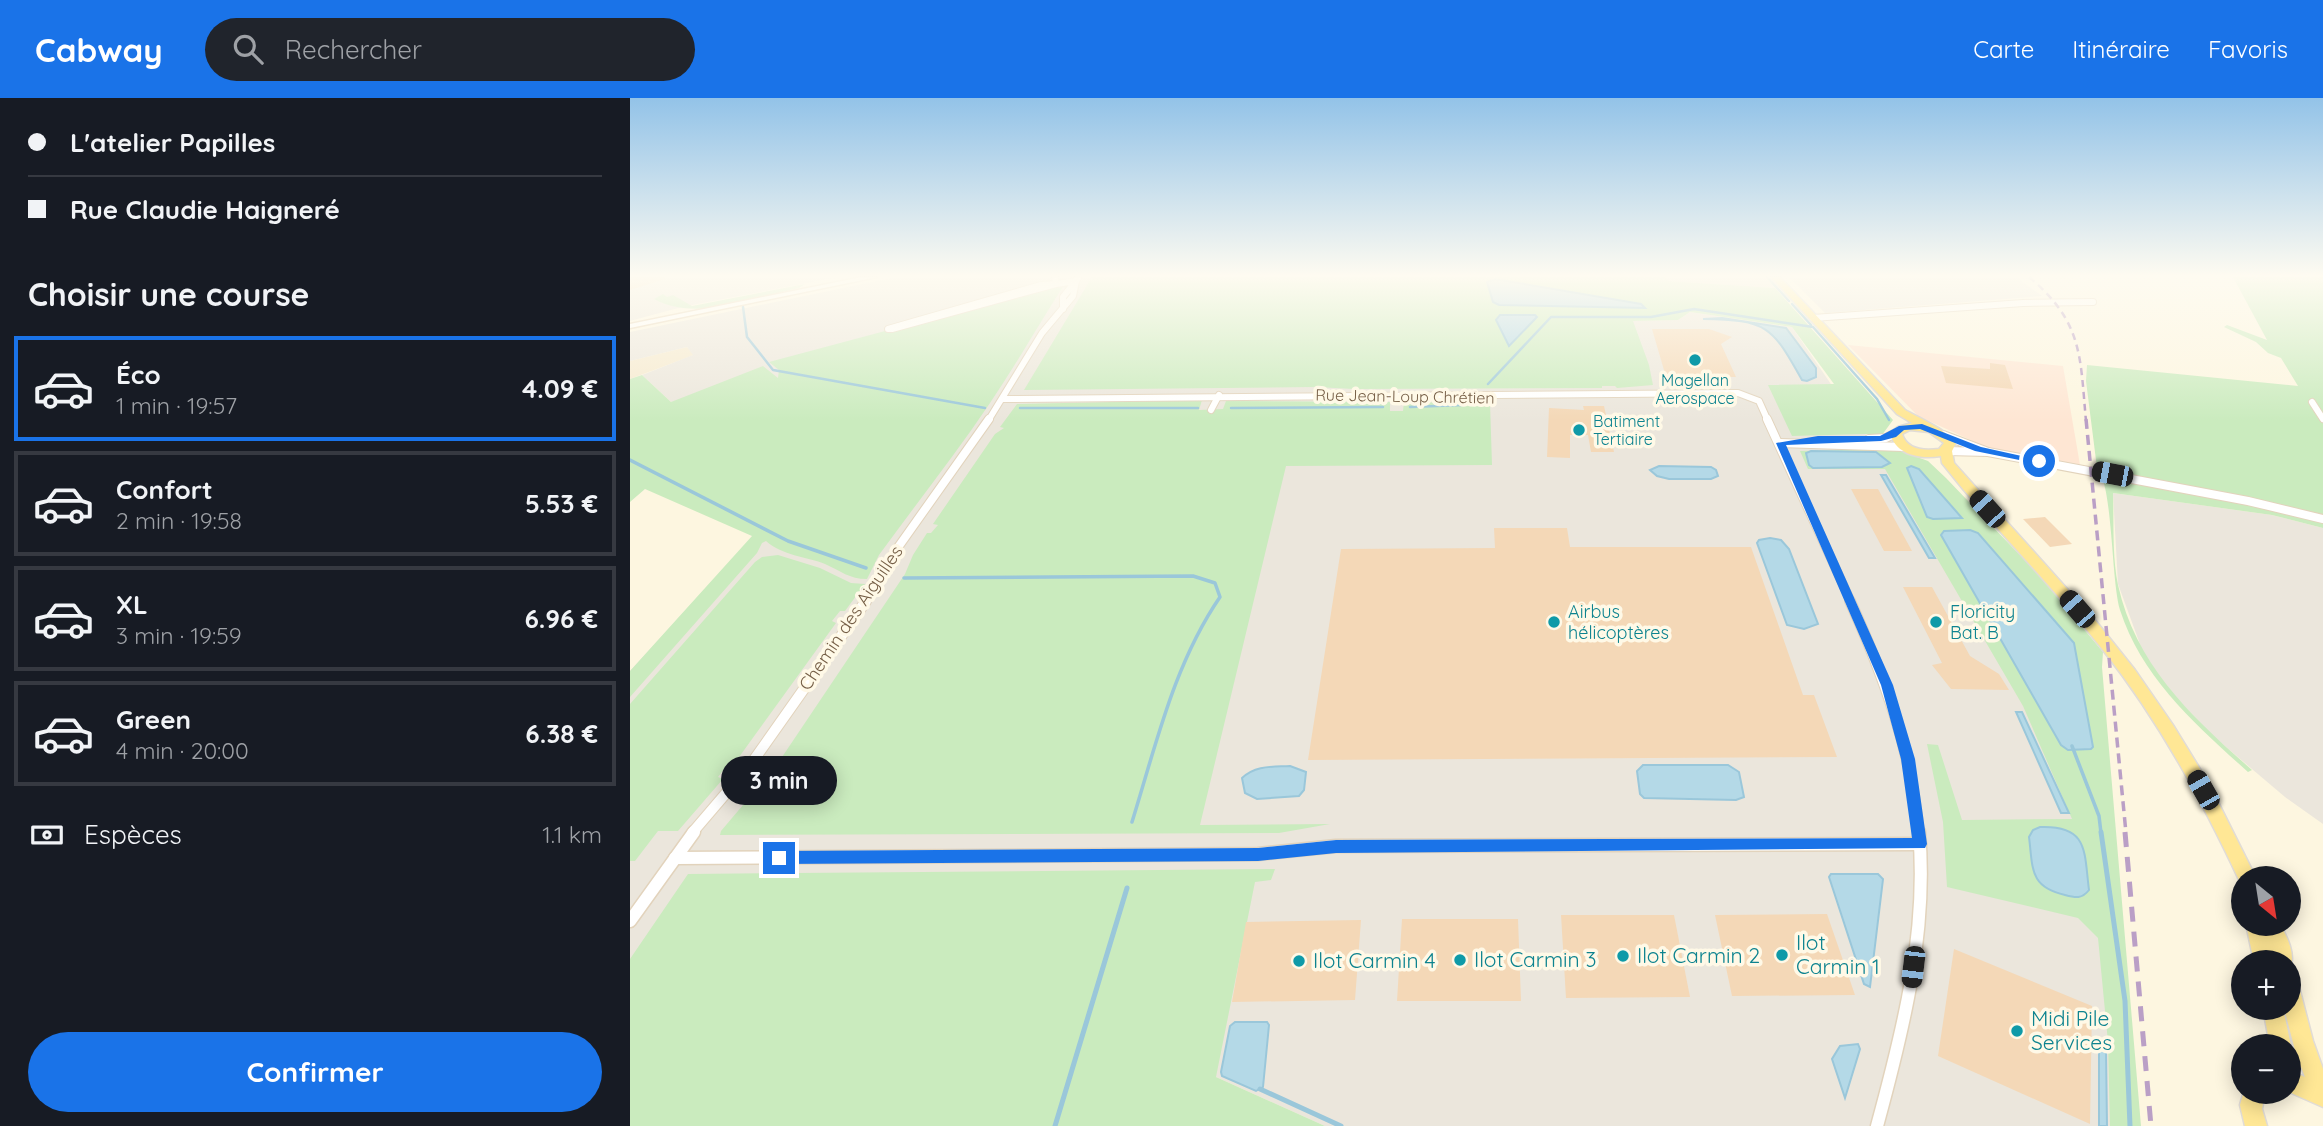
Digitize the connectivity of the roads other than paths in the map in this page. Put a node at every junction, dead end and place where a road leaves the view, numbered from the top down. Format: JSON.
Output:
{"nodes":[{"id":1,"x":899,"y":325,"type":"edge"},
{"id":2,"x":905,"y":325,"type":"edge"},
{"id":3,"x":1049,"y":325,"type":"edge"},
{"id":4,"x":1819,"y":325,"type":"edge"},
{"id":5,"x":1860,"y":370,"type":"junction"},
{"id":6,"x":1219,"y":395,"type":"junction"},
{"id":7,"x":1003,"y":399,"type":"junction"},
{"id":8,"x":2312,"y":402,"type":"dead end"},
{"id":9,"x":1211,"y":410,"type":"dead end"},
{"id":10,"x":2323,"y":419,"type":"edge"},
{"id":11,"x":1929,"y":428,"type":"junction"},
{"id":12,"x":1899,"y":430,"type":"junction"},
{"id":13,"x":1943,"y":435,"type":"junction"},
{"id":14,"x":1780,"y":443,"type":"junction"},
{"id":15,"x":1904,"y":447,"type":"junction"},
{"id":16,"x":1947,"y":451,"type":"junction"},
{"id":17,"x":1988,"y":452,"type":"junction"},
{"id":18,"x":1924,"y":454,"type":"junction"},
{"id":19,"x":2323,"y":519,"type":"edge"},
{"id":20,"x":2001,"y":525,"type":"junction"},
{"id":21,"x":1920,"y":844,"type":"junction"},
{"id":22,"x":675,"y":858,"type":"junction"},
{"id":23,"x":2242,"y":866,"type":"edge"},
{"id":24,"x":630,"y":921,"type":"edge"},
{"id":25,"x":2297,"y":1020,"type":"edge"},
{"id":26,"x":2301,"y":1086,"type":"edge"},
{"id":27,"x":2323,"y":1094,"type":"edge"},
{"id":28,"x":2250,"y":1104,"type":"edge"},
{"id":29,"x":1877,"y":1126,"type":"edge"},
{"id":30,"x":2256,"y":1126,"type":"edge"}],
"edges":[{"from":1,"to":2,"type":"street"},
{"from":3,"to":7,"type":"street","name":"Chemin des Aiguilles"},
{"from":4,"to":5,"type":"main road"},
{"from":5,"to":11,"type":"main road"},
{"from":5,"to":12,"type":"main road"},
{"from":6,"to":7,"type":"street","name":"Rue Jean-Loup Chrétien"},
{"from":6,"to":9,"type":"street"},
{"from":6,"to":14,"type":"street","name":"Rue Jean-Loup Chrétien"},
{"from":7,"to":22,"type":"street","name":"Chemin des Aiguilles"},
{"from":8,"to":10,"type":"street"},
{"from":11,"to":12,"type":"main road"},
{"from":11,"to":13,"type":"main road"},
{"from":12,"to":14,"type":"street"},
{"from":12,"to":15,"type":"main road"},
{"from":13,"to":16,"type":"main road"},
{"from":13,"to":17,"type":"street"},
{"from":14,"to":15,"type":"street"},
{"from":14,"to":21,"type":"street","name":"Rue Jean-Loup Chrétien"},
{"from":15,"to":18,"type":"main road"},
{"from":16,"to":17,"type":"street"},
{"from":16,"to":18,"type":"main road"},
{"from":16,"to":20,"type":"main road"},
{"from":17,"to":19,"type":"street"},
{"from":18,"to":20,"type":"main road"},
{"from":20,"to":23,"type":"main road"},
{"from":21,"to":22,"type":"street"},
{"from":21,"to":29,"type":"street","name":"Rue Jean-Loup Chrétien"},
{"from":22,"to":24,"type":"street","name":"Chemin des Aiguilles"},
{"from":25,"to":27,"type":"main road"},
{"from":26,"to":27,"type":"main road"},
{"from":28,"to":30,"type":"main road"}]}
